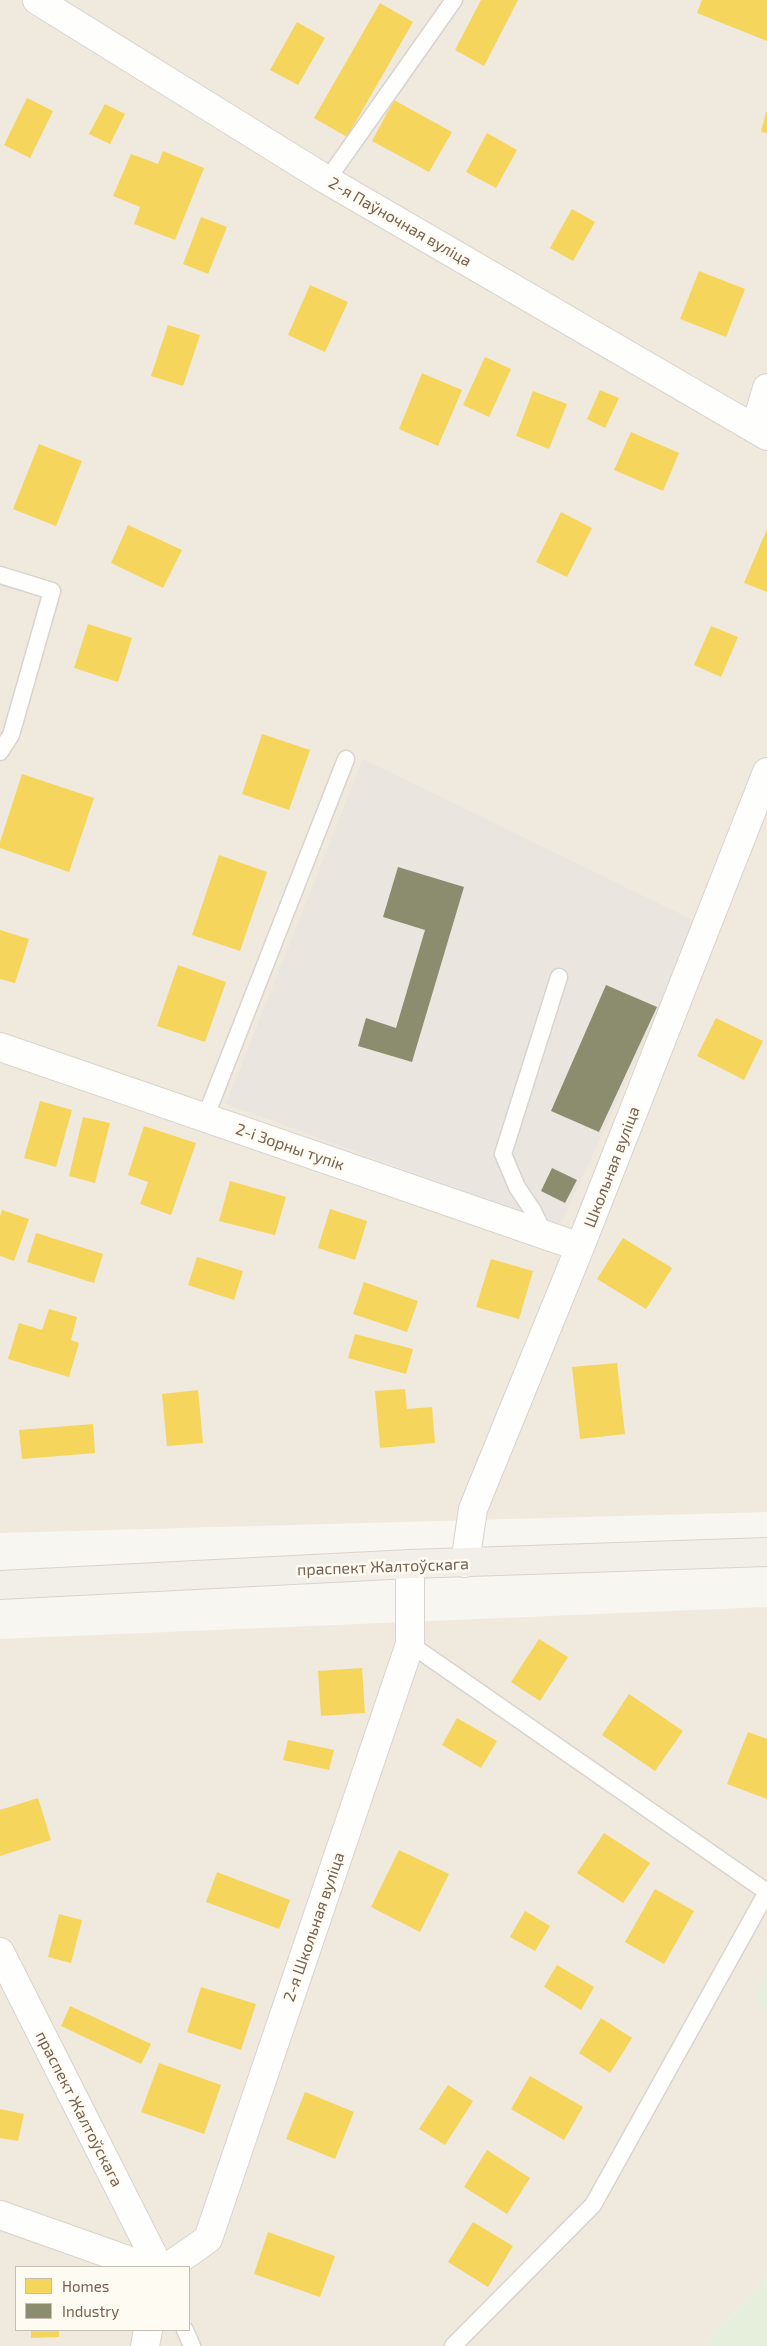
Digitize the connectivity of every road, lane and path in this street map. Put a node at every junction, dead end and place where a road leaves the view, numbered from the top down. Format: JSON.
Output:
{"nodes":[{"id":1,"x":37,"y":0,"type":"edge"},
{"id":2,"x":454,"y":0,"type":"edge"},
{"id":3,"x":326,"y":180,"type":"junction"},
{"id":4,"x":767,"y":388,"type":"edge"},
{"id":5,"x":761,"y":432,"type":"edge"},
{"id":6,"x":0,"y":574,"type":"edge"},
{"id":7,"x":0,"y":752,"type":"edge"},
{"id":8,"x":346,"y":759,"type":"dead end"},
{"id":9,"x":767,"y":772,"type":"edge"},
{"id":10,"x":559,"y":977,"type":"dead end"},
{"id":11,"x":0,"y":1047,"type":"edge"},
{"id":12,"x":205,"y":1118,"type":"junction"},
{"id":13,"x":546,"y":1236,"type":"junction"},
{"id":14,"x":580,"y":1247,"type":"junction"},
{"id":15,"x":767,"y":1552,"type":"edge"},
{"id":16,"x":465,"y":1563,"type":"junction"},
{"id":17,"x":410,"y":1564,"type":"junction"},
{"id":18,"x":0,"y":1585,"type":"edge"},
{"id":19,"x":410,"y":1644,"type":"junction"},
{"id":20,"x":767,"y":1892,"type":"edge"},
{"id":21,"x":0,"y":1952,"type":"edge"},
{"id":22,"x":0,"y":2215,"type":"edge"},
{"id":23,"x":144,"y":2266,"type":"edge"},
{"id":24,"x":158,"y":2266,"type":"edge"},
{"id":25,"x":169,"y":2266,"type":"edge"},
{"id":26,"x":148,"y":2331,"type":"edge"},
{"id":27,"x":185,"y":2331,"type":"edge"},
{"id":28,"x":144,"y":2346,"type":"edge"},
{"id":29,"x":192,"y":2346,"type":"edge"},
{"id":30,"x":453,"y":2346,"type":"edge"}],
"edges":[{"from":1,"to":3,"type":"street","name":"2-я Паўночная вуліца"},
{"from":2,"to":3,"type":"lane"},
{"from":3,"to":5,"type":"street","name":"2-я Паўночная вуліца"},
{"from":4,"to":5,"type":"street"},
{"from":6,"to":7,"type":"lane"},
{"from":8,"to":12,"type":"lane"},
{"from":9,"to":14,"type":"street","name":"Школьная вуліца"},
{"from":10,"to":13,"type":"lane"},
{"from":11,"to":12,"type":"street","name":"2-і Зорны тупік"},
{"from":12,"to":13,"type":"street","name":"2-і Зорны тупік"},
{"from":13,"to":14,"type":"street","name":"2-і Зорны тупік"},
{"from":14,"to":16,"type":"street","name":"Школьная вуліца"},
{"from":15,"to":16,"type":"main road","name":"праспект Жалтоўскага"},
{"from":16,"to":17,"type":"main road","name":"праспект Жалтоўскага"},
{"from":17,"to":18,"type":"main road","name":"праспект Жалтоўскага"},
{"from":17,"to":19,"type":"street","name":"2-я Школьная вуліца"},
{"from":19,"to":20,"type":"lane"},
{"from":19,"to":25,"type":"street","name":"2-я Школьная вуліца"},
{"from":20,"to":30,"type":"lane"},
{"from":21,"to":24,"type":"street","name":"праспект Жалтоўскага"},
{"from":22,"to":23,"type":"street"},
{"from":26,"to":28,"type":"street"},
{"from":27,"to":29,"type":"lane"}]}
